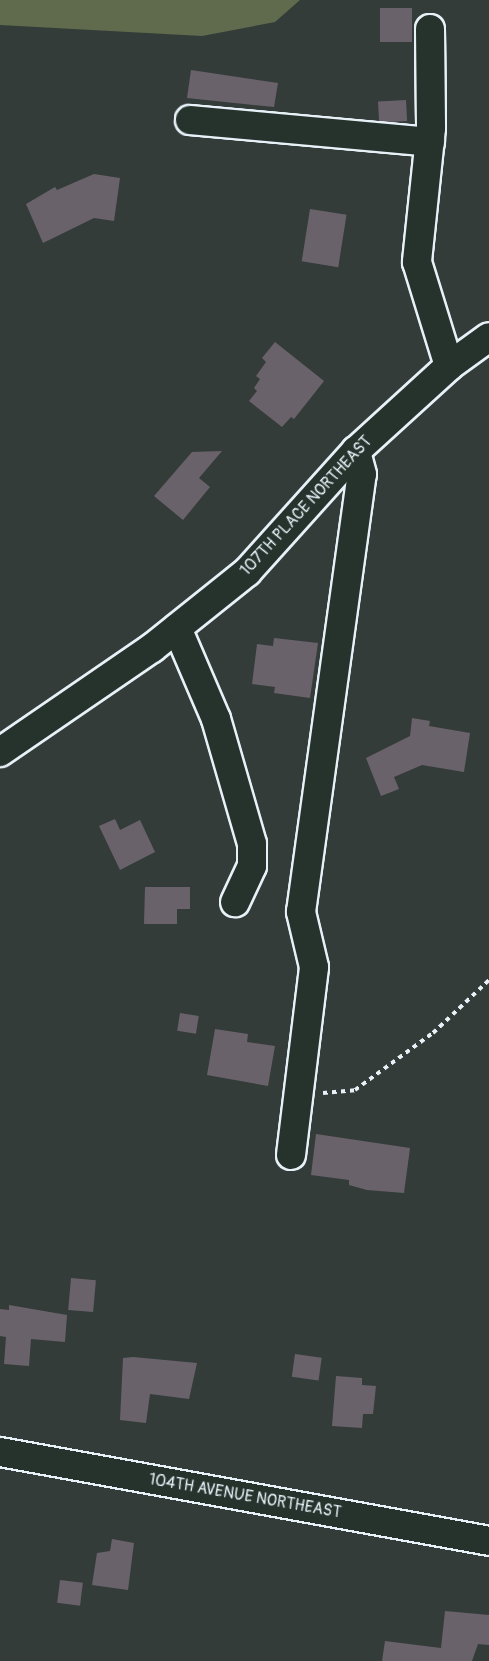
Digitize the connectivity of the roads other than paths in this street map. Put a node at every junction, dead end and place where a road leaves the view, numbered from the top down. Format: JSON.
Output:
{"nodes":[{"id":1,"x":430,"y":29,"type":"dead end"},
{"id":2,"x":190,"y":120,"type":"dead end"},
{"id":3,"x":430,"y":142,"type":"junction"},
{"id":4,"x":489,"y":337,"type":"edge"},
{"id":5,"x":448,"y":366,"type":"junction"},
{"id":6,"x":356,"y":451,"type":"junction"},
{"id":7,"x":177,"y":628,"type":"junction"},
{"id":8,"x":0,"y":752,"type":"edge"},
{"id":9,"x":235,"y":902,"type":"dead end"},
{"id":10,"x":291,"y":1155,"type":"dead end"},
{"id":11,"x":0,"y":1452,"type":"edge"},
{"id":12,"x":489,"y":1541,"type":"edge"}],
"edges":[{"from":1,"to":3,"type":"street"},
{"from":2,"to":3,"type":"street"},
{"from":3,"to":5,"type":"street"},
{"from":4,"to":5,"type":"street","name":"107TH PLACE NORTHEAST"},
{"from":5,"to":6,"type":"street","name":"107TH PLACE NORTHEAST"},
{"from":6,"to":7,"type":"street","name":"107TH PLACE NORTHEAST"},
{"from":6,"to":10,"type":"street"},
{"from":7,"to":8,"type":"street","name":"107TH PLACE NORTHEAST"},
{"from":7,"to":9,"type":"street"},
{"from":11,"to":12,"type":"street","name":"104TH AVENUE NORTHEAST"}]}
